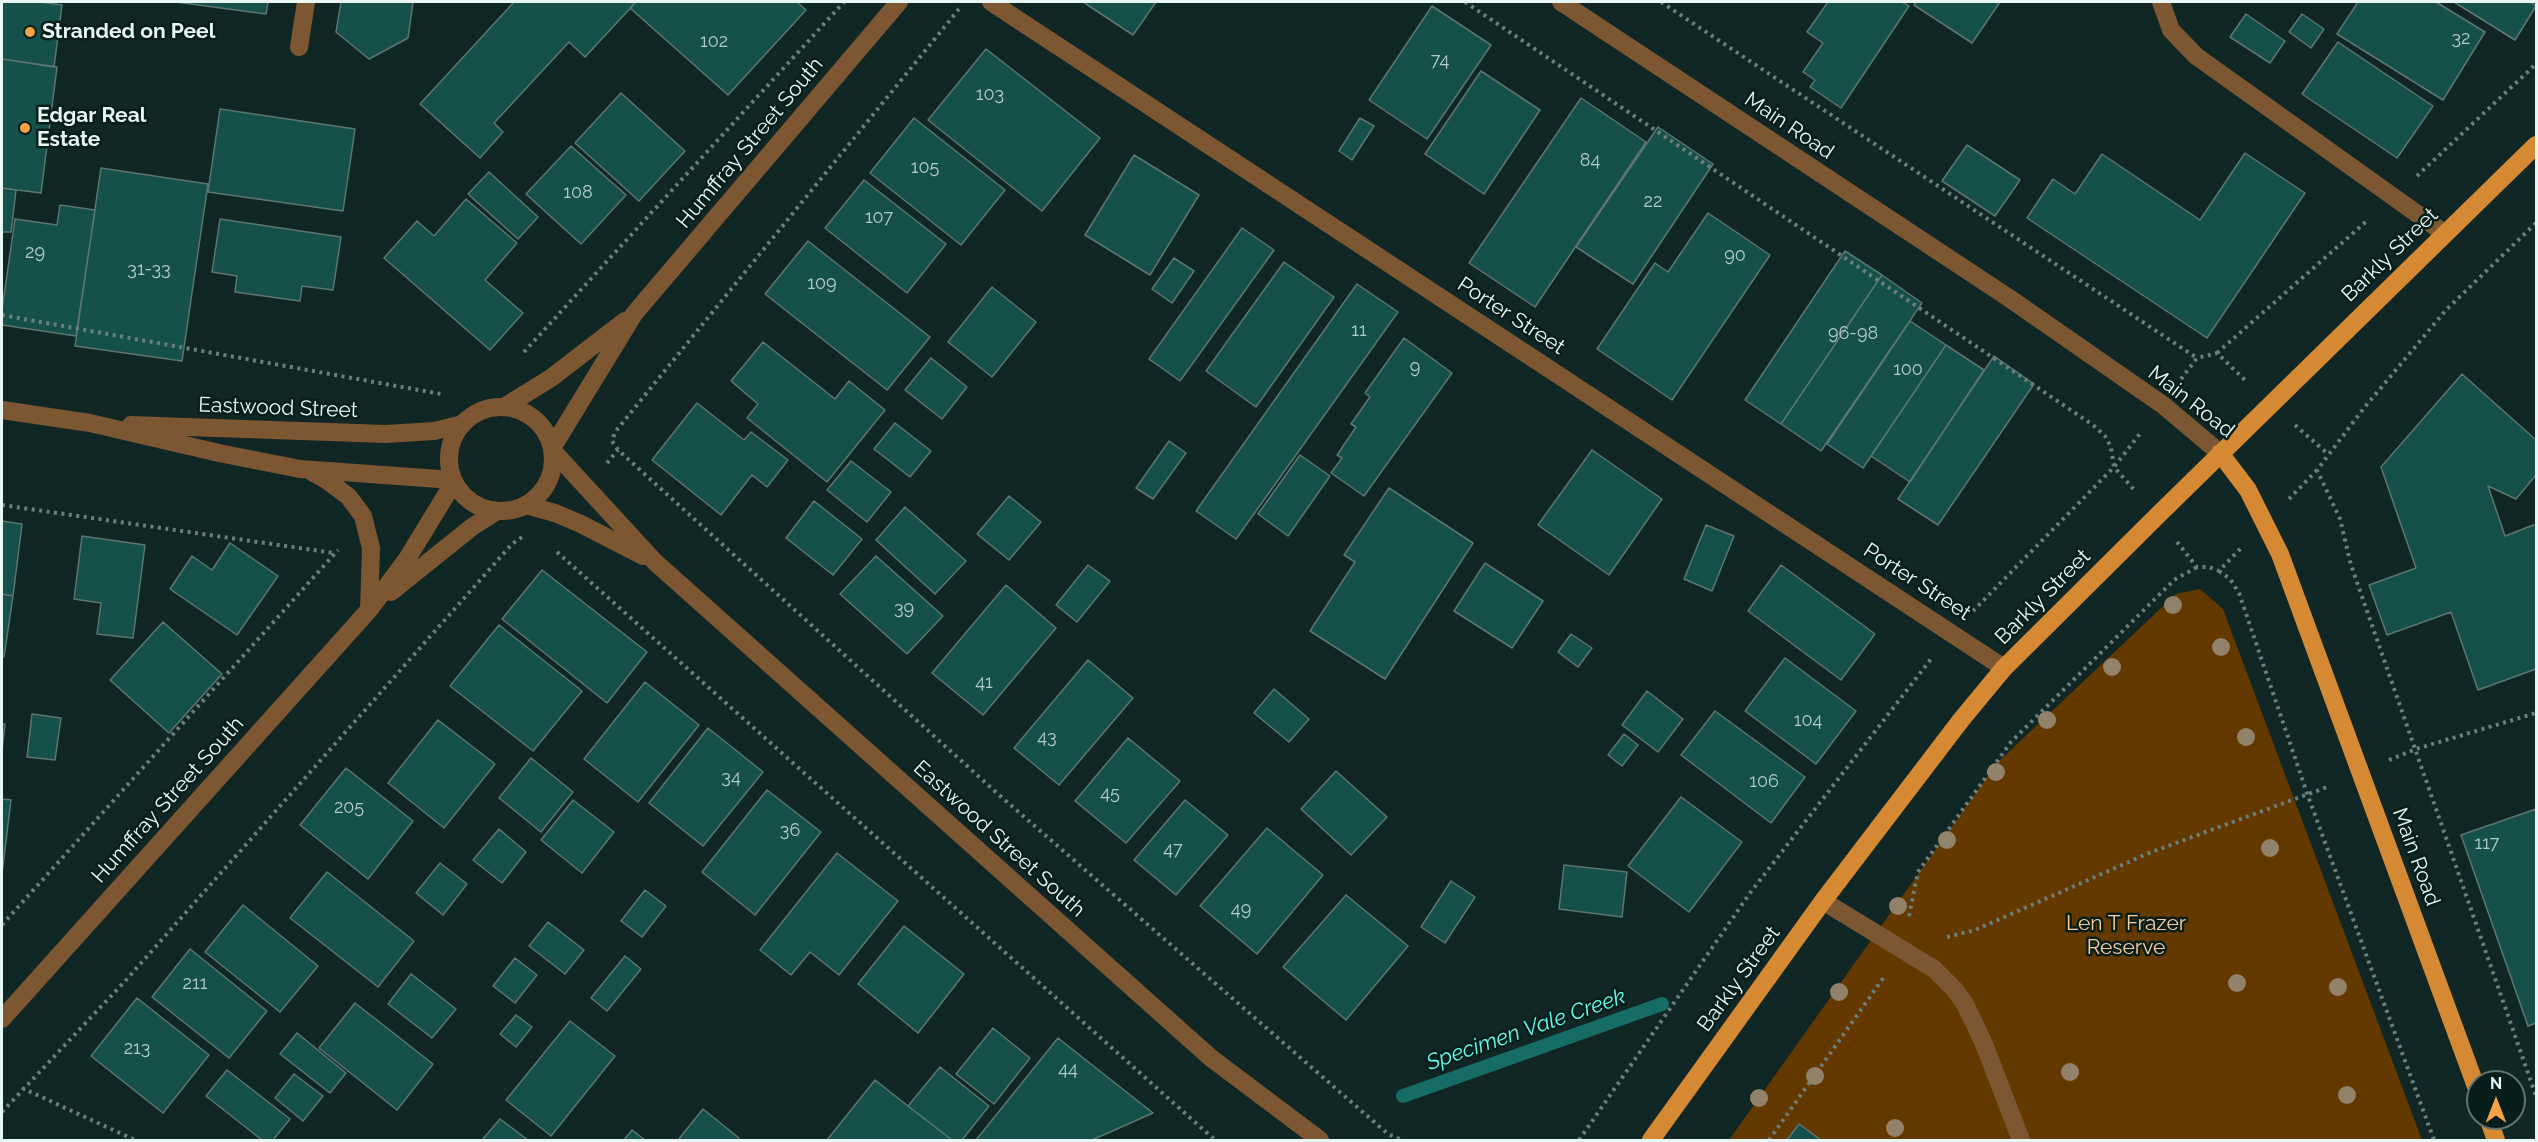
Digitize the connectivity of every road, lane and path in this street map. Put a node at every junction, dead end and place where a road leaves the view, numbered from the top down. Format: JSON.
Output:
{"nodes":[{"id":1,"x":306,"y":2,"type":"edge"},
{"id":2,"x":844,"y":2,"type":"edge"},
{"id":3,"x":899,"y":2,"type":"edge"},
{"id":4,"x":991,"y":2,"type":"edge"},
{"id":5,"x":1465,"y":2,"type":"edge"},
{"id":6,"x":1561,"y":2,"type":"edge"},
{"id":7,"x":1661,"y":2,"type":"edge"},
{"id":8,"x":2161,"y":2,"type":"edge"},
{"id":9,"x":961,"y":6,"type":"dead end"},
{"id":10,"x":299,"y":47,"type":"dead end"},
{"id":11,"x":2536,"y":145,"type":"edge"},
{"id":12,"x":2536,"y":222,"type":"edge"},
{"id":13,"x":2444,"y":233,"type":"junction"},
{"id":14,"x":634,"y":314,"type":"junction"},
{"id":15,"x":2,"y":315,"type":"edge"},
{"id":16,"x":524,"y":352,"type":"dead end"},
{"id":17,"x":2197,"y":358,"type":"junction"},
{"id":18,"x":451,"y":396,"type":"dead end"},
{"id":19,"x":2271,"y":404,"type":"junction"},
{"id":20,"x":2163,"y":405,"type":"junction"},
{"id":21,"x":504,"y":407,"type":"junction"},
{"id":22,"x":2,"y":410,"type":"edge"},
{"id":23,"x":90,"y":423,"type":"junction"},
{"id":24,"x":463,"y":424,"type":"junction"},
{"id":25,"x":553,"y":450,"type":"junction"},
{"id":26,"x":2220,"y":453,"type":"junction"},
{"id":27,"x":2328,"y":454,"type":"junction"},
{"id":28,"x":2114,"y":467,"type":"junction"},
{"id":29,"x":300,"y":469,"type":"junction"},
{"id":30,"x":2317,"y":470,"type":"junction"},
{"id":31,"x":454,"y":481,"type":"junction"},
{"id":32,"x":2,"y":505,"type":"edge"},
{"id":33,"x":526,"y":505,"type":"junction"},
{"id":34,"x":498,"y":511,"type":"junction"},
{"id":35,"x":2157,"y":516,"type":"junction"},
{"id":36,"x":2265,"y":522,"type":"junction"},
{"id":37,"x":525,"y":536,"type":"dead end"},
{"id":38,"x":549,"y":545,"type":"dead end"},
{"id":39,"x":655,"y":562,"type":"junction"},
{"id":40,"x":2197,"y":567,"type":"junction"},
{"id":41,"x":2219,"y":571,"type":"junction"},
{"id":42,"x":369,"y":610,"type":"junction"},
{"id":43,"x":1952,"y":632,"type":"junction"},
{"id":44,"x":2004,"y":668,"type":"junction"},
{"id":45,"x":2536,"y":713,"type":"edge"},
{"id":46,"x":2416,"y":748,"type":"junction"},
{"id":47,"x":2308,"y":796,"type":"junction"},
{"id":48,"x":1823,"y":900,"type":"junction"},
{"id":49,"x":2,"y":925,"type":"edge"},
{"id":50,"x":1902,"y":949,"type":"junction"},
{"id":51,"x":2,"y":1019,"type":"edge"},
{"id":52,"x":2470,"y":1070,"type":"edge"},
{"id":53,"x":22,"y":1088,"type":"junction"},
{"id":54,"x":2536,"y":1096,"type":"edge"},
{"id":55,"x":2,"y":1112,"type":"edge"},
{"id":56,"x":135,"y":1140,"type":"edge"},
{"id":57,"x":1215,"y":1140,"type":"edge"},
{"id":58,"x":1320,"y":1140,"type":"edge"},
{"id":59,"x":1402,"y":1140,"type":"edge"},
{"id":60,"x":1579,"y":1140,"type":"edge"},
{"id":61,"x":1651,"y":1140,"type":"edge"},
{"id":62,"x":1769,"y":1140,"type":"edge"},
{"id":63,"x":2021,"y":1140,"type":"edge"},
{"id":64,"x":2434,"y":1140,"type":"edge"}],
"edges":[{"from":1,"to":10,"type":"street"},
{"from":2,"to":16,"type":"path"},
{"from":3,"to":14,"type":"street","name":"Humffray Street South"},
{"from":4,"to":43,"type":"street","name":"Porter Street"},
{"from":5,"to":28,"type":"path"},
{"from":6,"to":20,"type":"street","name":"Main Road"},
{"from":7,"to":17,"type":"path"},
{"from":8,"to":13,"type":"street"},
{"from":9,"to":59,"type":"path"},
{"from":11,"to":13,"type":"main road","name":"Barkly Street"},
{"from":12,"to":27,"type":"path"},
{"from":13,"to":19,"type":"main road","name":"Barkly Street"},
{"from":14,"to":21,"type":"street","name":"Humffray Street South"},
{"from":14,"to":25,"type":"street","name":"Humffray Street South"},
{"from":15,"to":18,"type":"path"},
{"from":17,"to":19,"type":"path"},
{"from":17,"to":20,"type":"path"},
{"from":19,"to":26,"type":"main road","name":"Barkly Street"},
{"from":19,"to":27,"type":"path"},
{"from":20,"to":26,"type":"street","name":"Main Road"},
{"from":20,"to":28,"type":"path"},
{"from":21,"to":24,"type":"street"},
{"from":21,"to":25,"type":"street"},
{"from":22,"to":23,"type":"street","name":"Eastwood Street"},
{"from":23,"to":24,"type":"street","name":"Eastwood Street"},
{"from":23,"to":29,"type":"street","name":"Eastwood Street"},
{"from":24,"to":31,"type":"street"},
{"from":25,"to":33,"type":"street"},
{"from":25,"to":39,"type":"street","name":"Eastwood Street South"},
{"from":26,"to":35,"type":"main road","name":"Barkly Street"},
{"from":26,"to":36,"type":"main road","name":"Main Road"},
{"from":27,"to":30,"type":"path"},
{"from":28,"to":35,"type":"path"},
{"from":28,"to":43,"type":"path"},
{"from":29,"to":31,"type":"street","name":"Eastwood Street"},
{"from":29,"to":42,"type":"street"},
{"from":30,"to":36,"type":"path"},
{"from":30,"to":46,"type":"path"},
{"from":31,"to":34,"type":"street"},
{"from":31,"to":42,"type":"street","name":"Humffray Street South"},
{"from":32,"to":49,"type":"path"},
{"from":33,"to":34,"type":"street"},
{"from":33,"to":39,"type":"street","name":"Eastwood Street South"},
{"from":34,"to":42,"type":"street","name":"Humffray Street South"},
{"from":35,"to":40,"type":"path"},
{"from":35,"to":44,"type":"main road","name":"Barkly Street"},
{"from":36,"to":41,"type":"path"},
{"from":36,"to":52,"type":"main road","name":"Main Road"},
{"from":37,"to":53,"type":"path"},
{"from":38,"to":57,"type":"path"},
{"from":39,"to":58,"type":"street","name":"Eastwood Street South"},
{"from":40,"to":41,"type":"path"},
{"from":40,"to":50,"type":"path"},
{"from":41,"to":47,"type":"path"},
{"from":42,"to":51,"type":"street","name":"Humffray Street South"},
{"from":43,"to":44,"type":"street","name":"Porter Street"},
{"from":43,"to":60,"type":"path"},
{"from":44,"to":48,"type":"main road","name":"Barkly Street"},
{"from":45,"to":46,"type":"path"},
{"from":46,"to":54,"type":"path"},
{"from":47,"to":50,"type":"path"},
{"from":47,"to":64,"type":"path"},
{"from":48,"to":50,"type":"street"},
{"from":48,"to":61,"type":"main road","name":"Barkly Street"},
{"from":50,"to":62,"type":"path"},
{"from":50,"to":63,"type":"street"},
{"from":53,"to":55,"type":"path"},
{"from":53,"to":56,"type":"path"}]}
